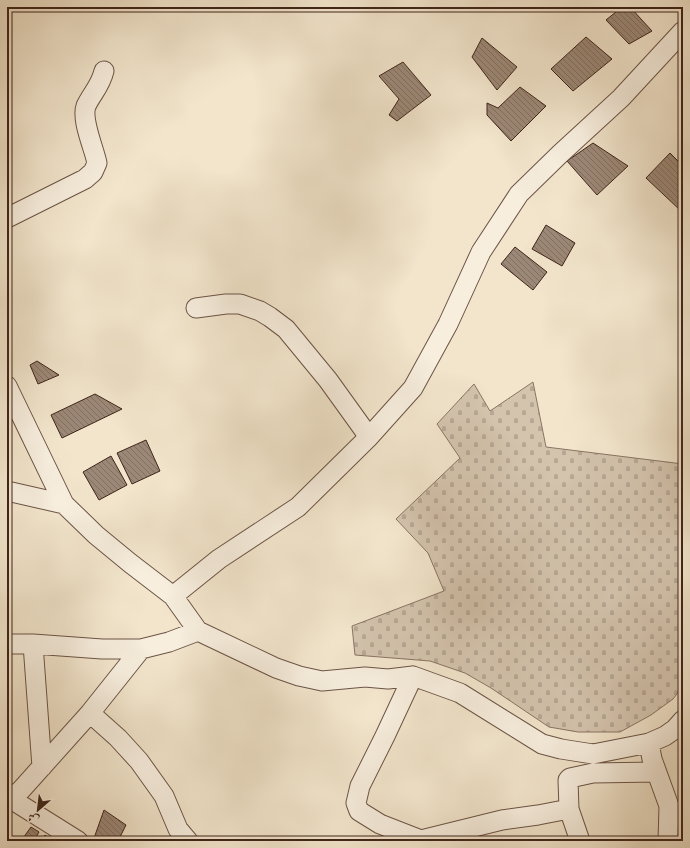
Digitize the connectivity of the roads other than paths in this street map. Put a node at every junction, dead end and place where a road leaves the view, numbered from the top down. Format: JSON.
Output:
{"nodes":[{"id":1,"x":683,"y":31,"type":"edge"},
{"id":2,"x":104,"y":71,"type":"dead end"},
{"id":3,"x":7,"y":218,"type":"edge"},
{"id":4,"x":196,"y":308,"type":"dead end"},
{"id":5,"x":7,"y":386,"type":"edge"},
{"id":6,"x":369,"y":437,"type":"junction"},
{"id":7,"x":7,"y":491,"type":"edge"},
{"id":8,"x":64,"y":504,"type":"junction"},
{"id":9,"x":173,"y":596,"type":"junction"},
{"id":10,"x":198,"y":631,"type":"junction"},
{"id":11,"x":7,"y":644,"type":"edge"},
{"id":12,"x":33,"y":644,"type":"junction"},
{"id":13,"x":141,"y":649,"type":"junction"},
{"id":14,"x":413,"y":676,"type":"junction"},
{"id":15,"x":90,"y":713,"type":"junction"},
{"id":16,"x":683,"y":720,"type":"edge"},
{"id":17,"x":650,"y":743,"type":"junction"},
{"id":18,"x":42,"y":767,"type":"junction"},
{"id":19,"x":656,"y":772,"type":"junction"},
{"id":20,"x":9,"y":801,"type":"edge"},
{"id":21,"x":569,"y":809,"type":"junction"},
{"id":22,"x":421,"y":840,"type":"edge"},
{"id":23,"x":78,"y":841,"type":"edge"},
{"id":24,"x":186,"y":841,"type":"edge"},
{"id":25,"x":580,"y":841,"type":"edge"},
{"id":26,"x":668,"y":841,"type":"edge"}],
"edges":[{"from":1,"to":6,"type":"street"},
{"from":2,"to":3,"type":"street"},
{"from":4,"to":6,"type":"street"},
{"from":5,"to":8,"type":"street"},
{"from":6,"to":9,"type":"street"},
{"from":7,"to":8,"type":"street"},
{"from":8,"to":9,"type":"street"},
{"from":9,"to":10,"type":"street"},
{"from":10,"to":13,"type":"street"},
{"from":10,"to":14,"type":"street"},
{"from":11,"to":12,"type":"street"},
{"from":12,"to":13,"type":"street"},
{"from":12,"to":18,"type":"street"},
{"from":13,"to":15,"type":"street"},
{"from":14,"to":17,"type":"street"},
{"from":14,"to":22,"type":"street"},
{"from":15,"to":18,"type":"street"},
{"from":15,"to":24,"type":"street"},
{"from":16,"to":17,"type":"street"},
{"from":17,"to":19,"type":"street"},
{"from":18,"to":20,"type":"street"},
{"from":19,"to":21,"type":"street"},
{"from":19,"to":26,"type":"street"},
{"from":20,"to":23,"type":"street"},
{"from":21,"to":22,"type":"street"},
{"from":21,"to":25,"type":"street"}]}
